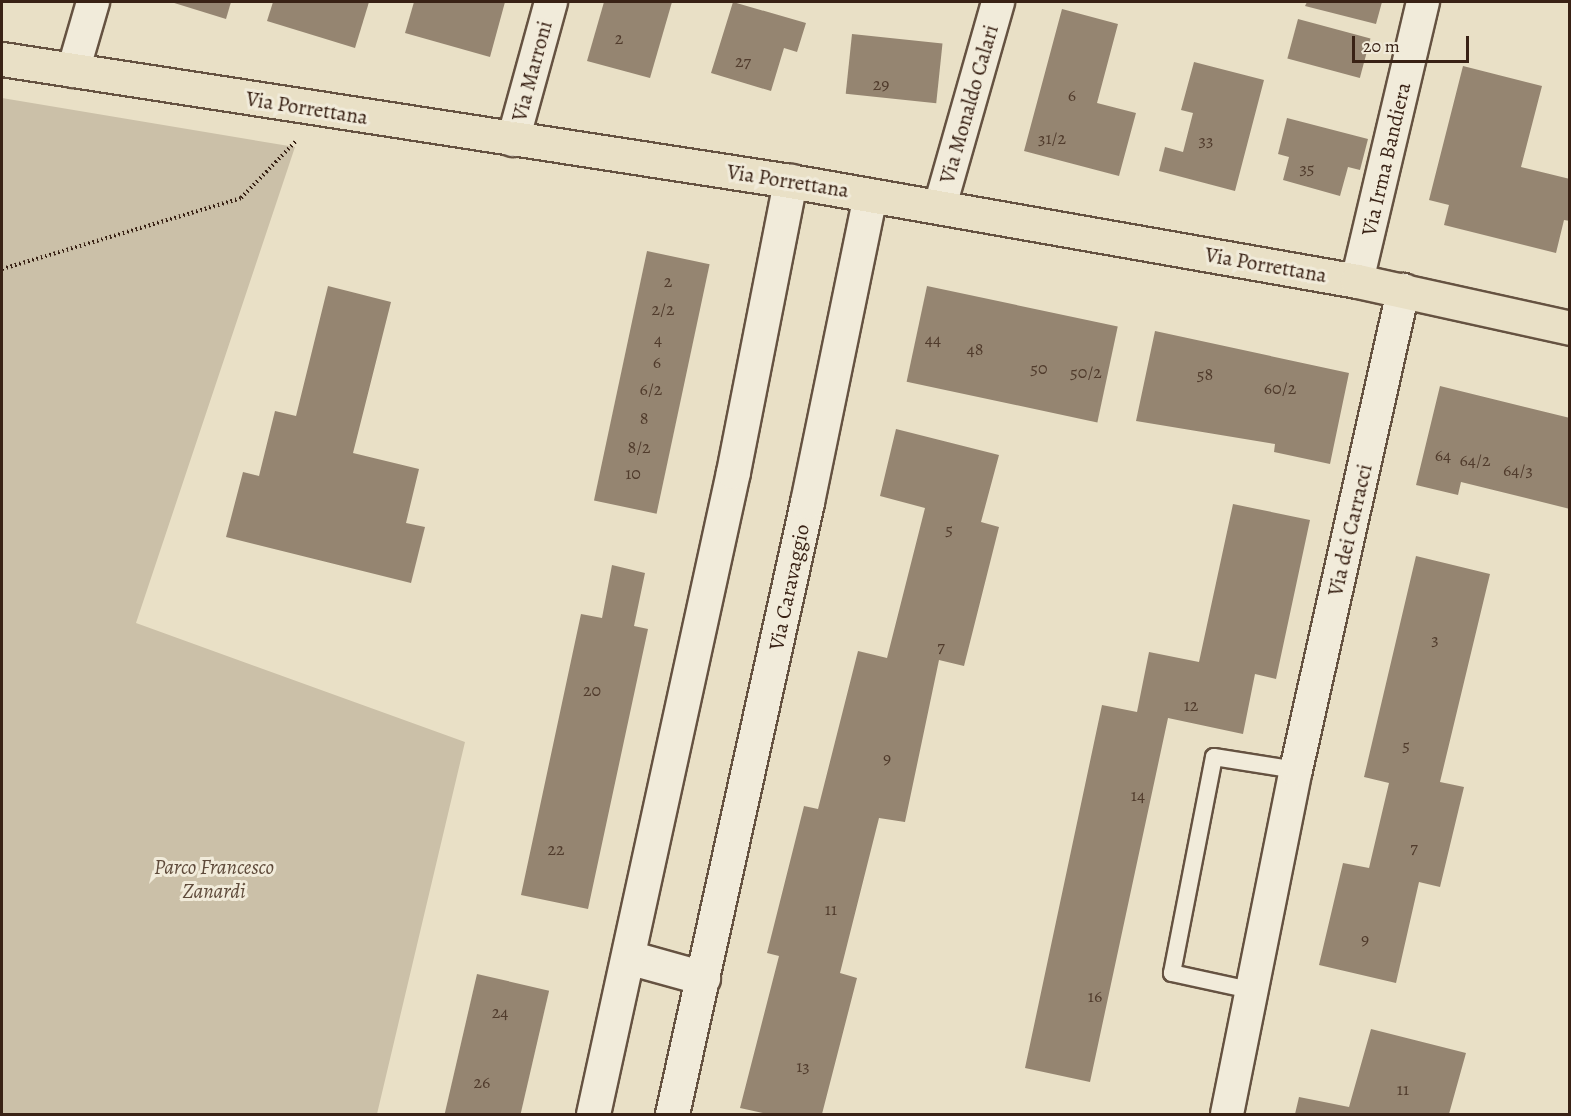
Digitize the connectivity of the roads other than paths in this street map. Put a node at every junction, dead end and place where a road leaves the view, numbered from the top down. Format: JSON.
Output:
{"nodes":[{"id":1,"x":93,"y":2,"type":"edge"},
{"id":2,"x":551,"y":2,"type":"edge"},
{"id":3,"x":998,"y":2,"type":"edge"},
{"id":4,"x":1423,"y":2,"type":"edge"},
{"id":5,"x":2,"y":59,"type":"edge"},
{"id":6,"x":73,"y":71,"type":"junction"},
{"id":7,"x":513,"y":140,"type":"junction"},
{"id":8,"x":790,"y":181,"type":"junction"},
{"id":9,"x":870,"y":195,"type":"junction"},
{"id":10,"x":940,"y":206,"type":"junction"},
{"id":11,"x":1357,"y":281,"type":"junction"},
{"id":12,"x":1403,"y":290,"type":"junction"},
{"id":13,"x":1569,"y":328,"type":"edge"},
{"id":14,"x":1296,"y":770,"type":"junction"},
{"id":15,"x":628,"y":957,"type":"junction"},
{"id":16,"x":703,"y":978,"type":"junction"},
{"id":17,"x":1250,"y":990,"type":"junction"},
{"id":18,"x":593,"y":1114,"type":"edge"},
{"id":19,"x":672,"y":1114,"type":"edge"},
{"id":20,"x":1227,"y":1114,"type":"edge"}],
"edges":[{"from":1,"to":6,"type":"street"},
{"from":2,"to":7,"type":"street","name":"Via Marroni"},
{"from":3,"to":10,"type":"street","name":"Via Monaldo Calari"},
{"from":4,"to":11,"type":"street","name":"Via Irma Bandiera"},
{"from":5,"to":6,"type":"main road","name":"Via Porrettana"},
{"from":6,"to":7,"type":"main road","name":"Via Porrettana"},
{"from":7,"to":8,"type":"main road","name":"Via Porrettana"},
{"from":8,"to":9,"type":"main road","name":"Via Porrettana"},
{"from":8,"to":15,"type":"main road"},
{"from":9,"to":10,"type":"main road","name":"Via Porrettana"},
{"from":9,"to":16,"type":"main road","name":"Via Caravaggio"},
{"from":10,"to":11,"type":"main road","name":"Via Porrettana"},
{"from":11,"to":12,"type":"main road","name":"Via Porrettana"},
{"from":12,"to":13,"type":"main road","name":"Via Porrettana"},
{"from":12,"to":14,"type":"street","name":"Via dei Carracci"},
{"from":14,"to":17,"type":"street","name":"Via dei Carracci"},
{"from":14,"to":17,"type":"lane"},
{"from":15,"to":16,"type":"main road"},
{"from":15,"to":18,"type":"main road"},
{"from":16,"to":19,"type":"main road","name":"Via Caravaggio"},
{"from":17,"to":20,"type":"street","name":"Via dei Carracci"}]}
